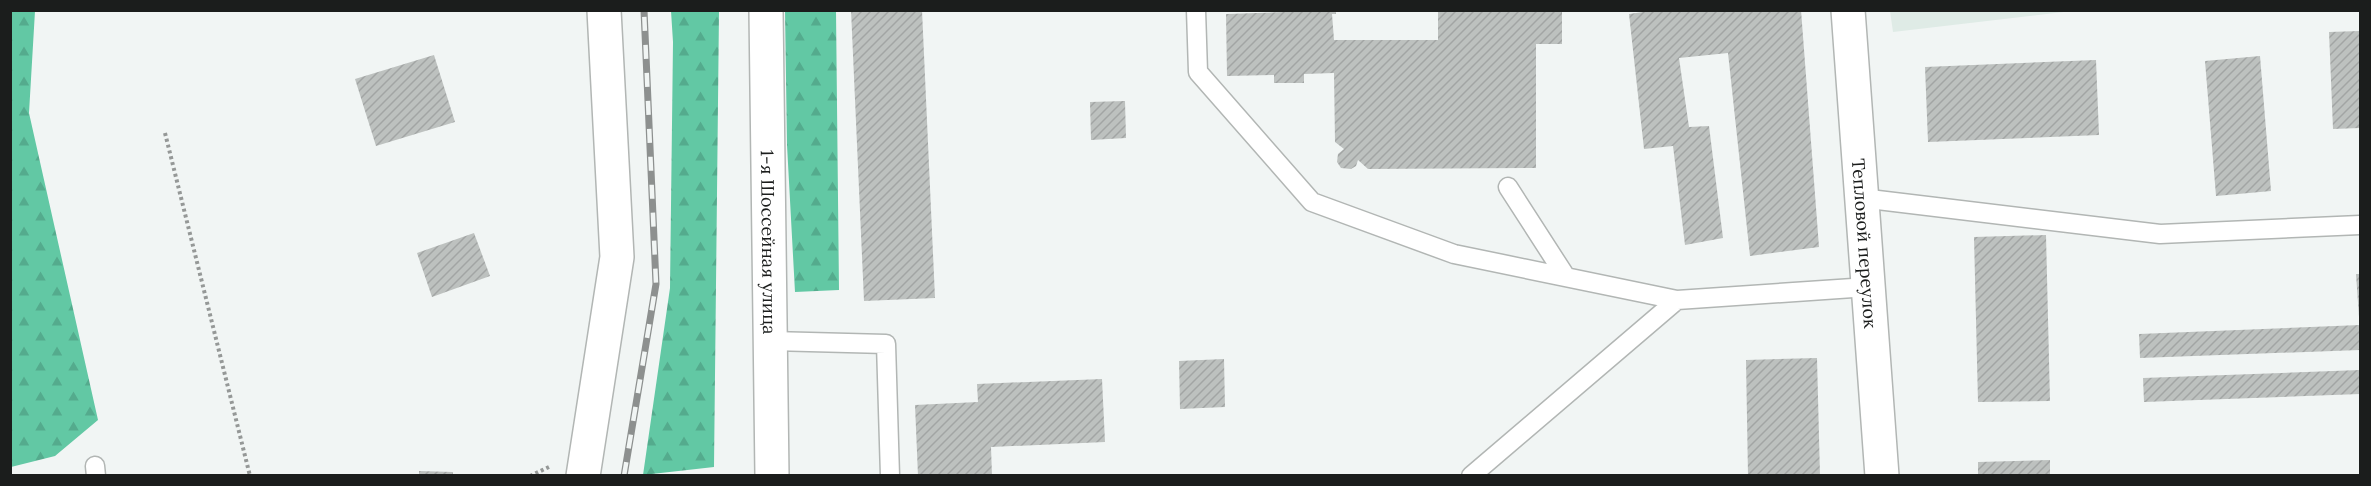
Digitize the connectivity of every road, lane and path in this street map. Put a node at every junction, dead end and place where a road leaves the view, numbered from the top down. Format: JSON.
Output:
{"nodes":[{"id":1,"x":604,"y":10,"type":"edge"},
{"id":2,"x":766,"y":10,"type":"edge"},
{"id":3,"x":1196,"y":10,"type":"edge"},
{"id":4,"x":1848,"y":10,"type":"edge"},
{"id":5,"x":165,"y":133,"type":"dead end"},
{"id":6,"x":1508,"y":187,"type":"dead end"},
{"id":7,"x":1861,"y":198,"type":"junction"},
{"id":8,"x":2361,"y":225,"type":"edge"},
{"id":9,"x":1566,"y":277,"type":"junction"},
{"id":10,"x":1868,"y":288,"type":"junction"},
{"id":11,"x":1677,"y":300,"type":"junction"},
{"id":12,"x":771,"y":341,"type":"junction"},
{"id":13,"x":250,"y":476,"type":"edge"},
{"id":14,"x":583,"y":476,"type":"edge"},
{"id":15,"x":772,"y":476,"type":"edge"},
{"id":16,"x":890,"y":476,"type":"edge"},
{"id":17,"x":1472,"y":476,"type":"edge"},
{"id":18,"x":1882,"y":476,"type":"edge"}],
"edges":[{"from":1,"to":14,"type":"street"},
{"from":2,"to":12,"type":"street","name":"1-я Шоссейная улица"},
{"from":3,"to":9,"type":"lane"},
{"from":4,"to":7,"type":"street","name":"Тепловой переулок"},
{"from":5,"to":13,"type":"path"},
{"from":6,"to":9,"type":"lane"},
{"from":7,"to":8,"type":"lane"},
{"from":7,"to":10,"type":"street","name":"Тепловой переулок"},
{"from":9,"to":11,"type":"lane"},
{"from":10,"to":11,"type":"lane"},
{"from":10,"to":18,"type":"street","name":"Тепловой переулок"},
{"from":11,"to":17,"type":"lane"},
{"from":12,"to":15,"type":"street","name":"1-я Шоссейная улица"},
{"from":12,"to":16,"type":"lane"}]}
